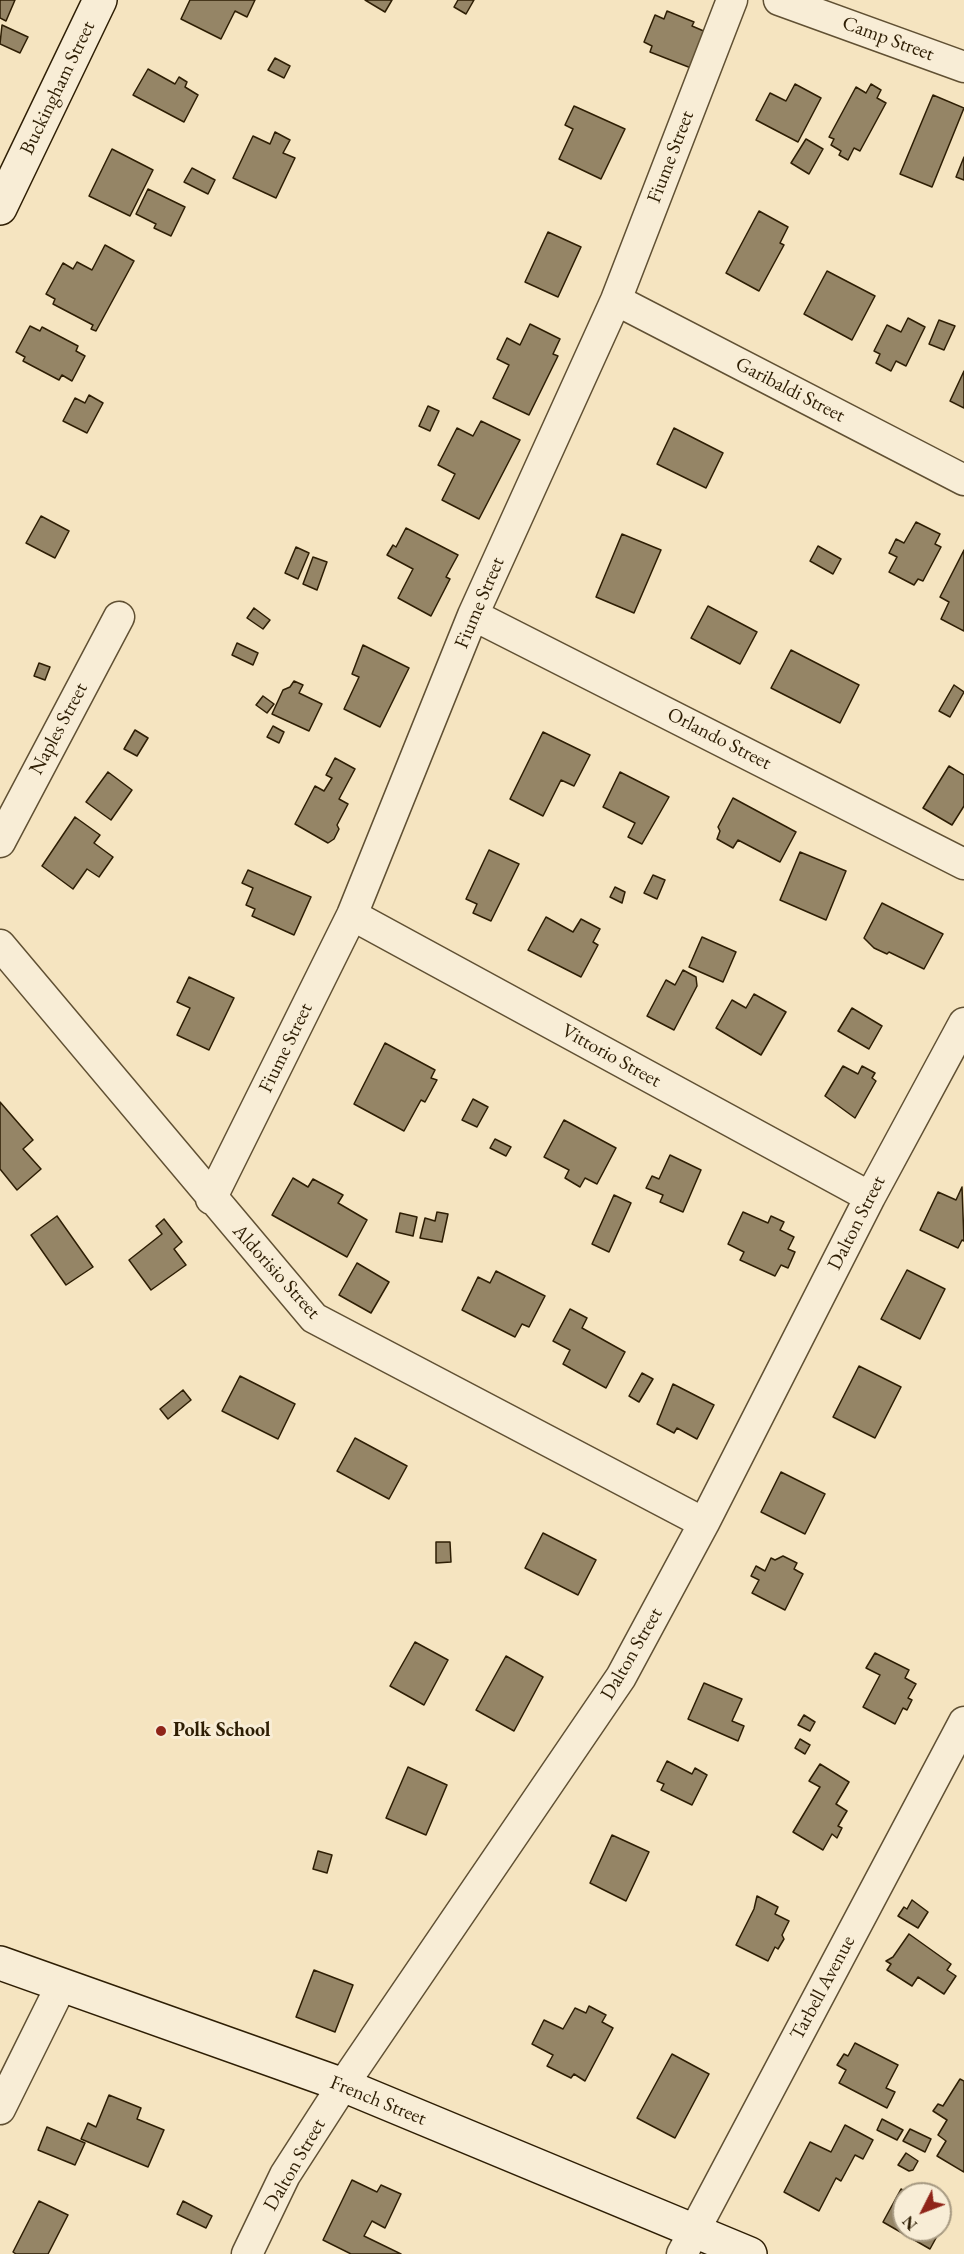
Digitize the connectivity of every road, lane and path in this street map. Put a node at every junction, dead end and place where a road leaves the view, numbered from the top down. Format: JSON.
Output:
{"nodes":[{"id":1,"x":100,"y":0,"type":"edge"},
{"id":2,"x":732,"y":0,"type":"edge"},
{"id":3,"x":779,"y":0,"type":"edge"},
{"id":4,"x":964,"y":67,"type":"edge"},
{"id":5,"x":0,"y":208,"type":"edge"},
{"id":6,"x":616,"y":300,"type":"junction"},
{"id":7,"x":964,"y":480,"type":"edge"},
{"id":8,"x":473,"y":615,"type":"junction"},
{"id":9,"x":119,"y":617,"type":"dead end"},
{"id":10,"x":0,"y":842,"type":"edge"},
{"id":11,"x":964,"y":864,"type":"edge"},
{"id":12,"x":352,"y":915,"type":"junction"},
{"id":13,"x":0,"y":945,"type":"edge"},
{"id":14,"x":964,"y":1023,"type":"edge"},
{"id":15,"x":870,"y":1197,"type":"junction"},
{"id":16,"x":211,"y":1199,"type":"junction"},
{"id":17,"x":704,"y":1523,"type":"junction"},
{"id":18,"x":964,"y":1722,"type":"edge"},
{"id":19,"x":0,"y":1963,"type":"edge"},
{"id":20,"x":61,"y":1986,"type":"junction"},
{"id":21,"x":343,"y":2085,"type":"junction"},
{"id":22,"x":0,"y":2109,"type":"edge"},
{"id":23,"x":687,"y":2242,"type":"edge"},
{"id":24,"x":247,"y":2254,"type":"edge"},
{"id":25,"x":750,"y":2254,"type":"edge"}],
"edges":[{"from":1,"to":5,"type":"street","name":"Buckingham Street"},
{"from":2,"to":6,"type":"street","name":"Fiume Street"},
{"from":3,"to":4,"type":"street","name":"Camp Street"},
{"from":6,"to":7,"type":"street","name":"Garibaldi Street"},
{"from":6,"to":8,"type":"street","name":"Fiume Street"},
{"from":8,"to":11,"type":"street","name":"Orlando Street"},
{"from":8,"to":12,"type":"street","name":"Fiume Street"},
{"from":9,"to":10,"type":"street","name":"Naples Street"},
{"from":12,"to":15,"type":"street","name":"Vittorio Street"},
{"from":12,"to":16,"type":"street","name":"Fiume Street"},
{"from":13,"to":16,"type":"street","name":"Aldorisio Street"},
{"from":14,"to":15,"type":"street","name":"Dalton Street"},
{"from":15,"to":17,"type":"street","name":"Dalton Street"},
{"from":16,"to":17,"type":"street","name":"Aldorisio Street"},
{"from":17,"to":21,"type":"street","name":"Dalton Street"},
{"from":18,"to":23,"type":"street","name":"Tarbell Avenue"},
{"from":19,"to":20,"type":"street","name":"French Street"},
{"from":20,"to":21,"type":"street","name":"French Street"},
{"from":20,"to":22,"type":"street"},
{"from":21,"to":23,"type":"street","name":"French Street"},
{"from":21,"to":24,"type":"street","name":"Dalton Street"},
{"from":23,"to":25,"type":"street","name":"French Street"}]}
